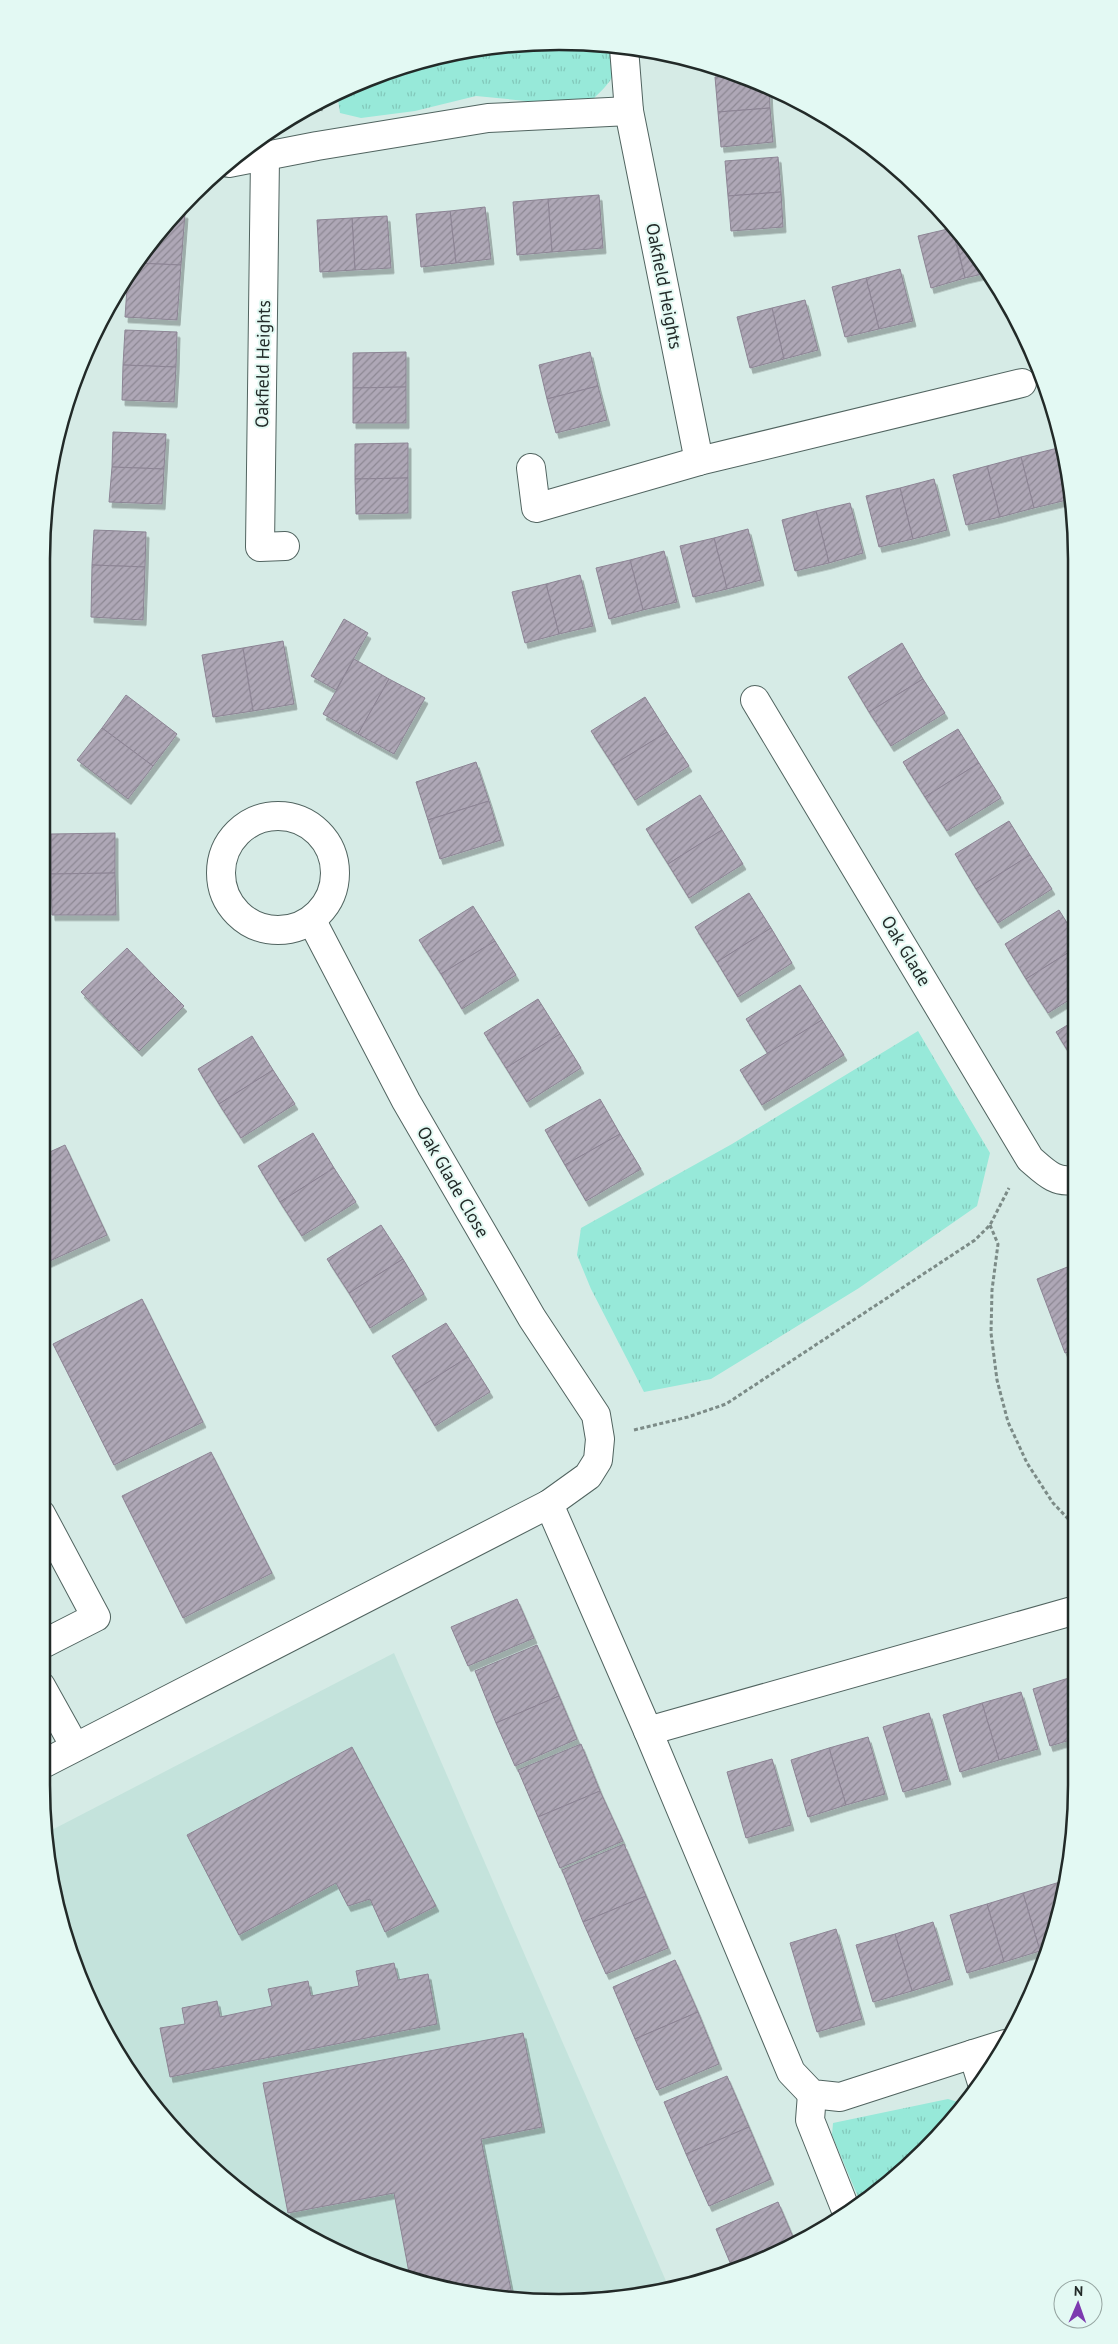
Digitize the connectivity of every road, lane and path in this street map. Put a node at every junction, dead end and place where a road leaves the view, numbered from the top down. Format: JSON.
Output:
{"nodes":[{"id":1,"x":625,"y":54,"type":"edge"},
{"id":2,"x":629,"y":111,"type":"junction"},
{"id":3,"x":265,"y":157,"type":"junction"},
{"id":4,"x":241,"y":162,"type":"edge"},
{"id":5,"x":1022,"y":383,"type":"dead end"},
{"id":6,"x":699,"y":461,"type":"junction"},
{"id":7,"x":531,"y":468,"type":"dead end"},
{"id":8,"x":285,"y":546,"type":"dead end"},
{"id":9,"x":755,"y":700,"type":"dead end"},
{"id":10,"x":312,"y":921,"type":"junction"},
{"id":11,"x":1030,"y":1159,"type":"junction"},
{"id":12,"x":1068,"y":1181,"type":"edge"},
{"id":13,"x":990,"y":1225,"type":"junction"},
{"id":14,"x":600,"y":1439,"type":"junction"},
{"id":15,"x":548,"y":1504,"type":"junction"},
{"id":16,"x":1068,"y":1519,"type":"edge"},
{"id":17,"x":50,"y":1531,"type":"edge"},
{"id":18,"x":1068,"y":1612,"type":"edge"},
{"id":19,"x":50,"y":1640,"type":"edge"},
{"id":20,"x":50,"y":1702,"type":"edge"},
{"id":21,"x":648,"y":1731,"type":"junction"},
{"id":22,"x":75,"y":1747,"type":"junction"},
{"id":23,"x":50,"y":1760,"type":"edge"},
{"id":24,"x":996,"y":2047,"type":"edge"},
{"id":25,"x":973,"y":2054,"type":"junction"},
{"id":26,"x":979,"y":2073,"type":"edge"},
{"id":27,"x":812,"y":2094,"type":"junction"},
{"id":28,"x":844,"y":2207,"type":"edge"}],
"edges":[{"from":1,"to":2,"type":"street","name":"Oakfield Heights"},
{"from":2,"to":3,"type":"street"},
{"from":2,"to":6,"type":"street","name":"Oakfield Heights"},
{"from":3,"to":4,"type":"street"},
{"from":3,"to":8,"type":"street","name":"Oakfield Heights"},
{"from":5,"to":6,"type":"street"},
{"from":6,"to":7,"type":"street"},
{"from":9,"to":11,"type":"street","name":"Oak Glade"},
{"from":10,"to":10,"type":"street"},
{"from":10,"to":14,"type":"street","name":"Oak Glade Close"},
{"from":11,"to":12,"type":"street","name":"Oak Glade"},
{"from":11,"to":13,"type":"path"},
{"from":13,"to":14,"type":"path"},
{"from":13,"to":16,"type":"path"},
{"from":14,"to":15,"type":"street","name":"Oak Glade Close"},
{"from":15,"to":21,"type":"street"},
{"from":15,"to":22,"type":"street","name":"Oak Glade Close"},
{"from":17,"to":19,"type":"street"},
{"from":18,"to":21,"type":"street"},
{"from":20,"to":22,"type":"street"},
{"from":21,"to":27,"type":"street"},
{"from":22,"to":23,"type":"street","name":"Oak Glade Close"},
{"from":24,"to":25,"type":"street"},
{"from":25,"to":26,"type":"street"},
{"from":25,"to":27,"type":"street"},
{"from":27,"to":28,"type":"street"}]}
